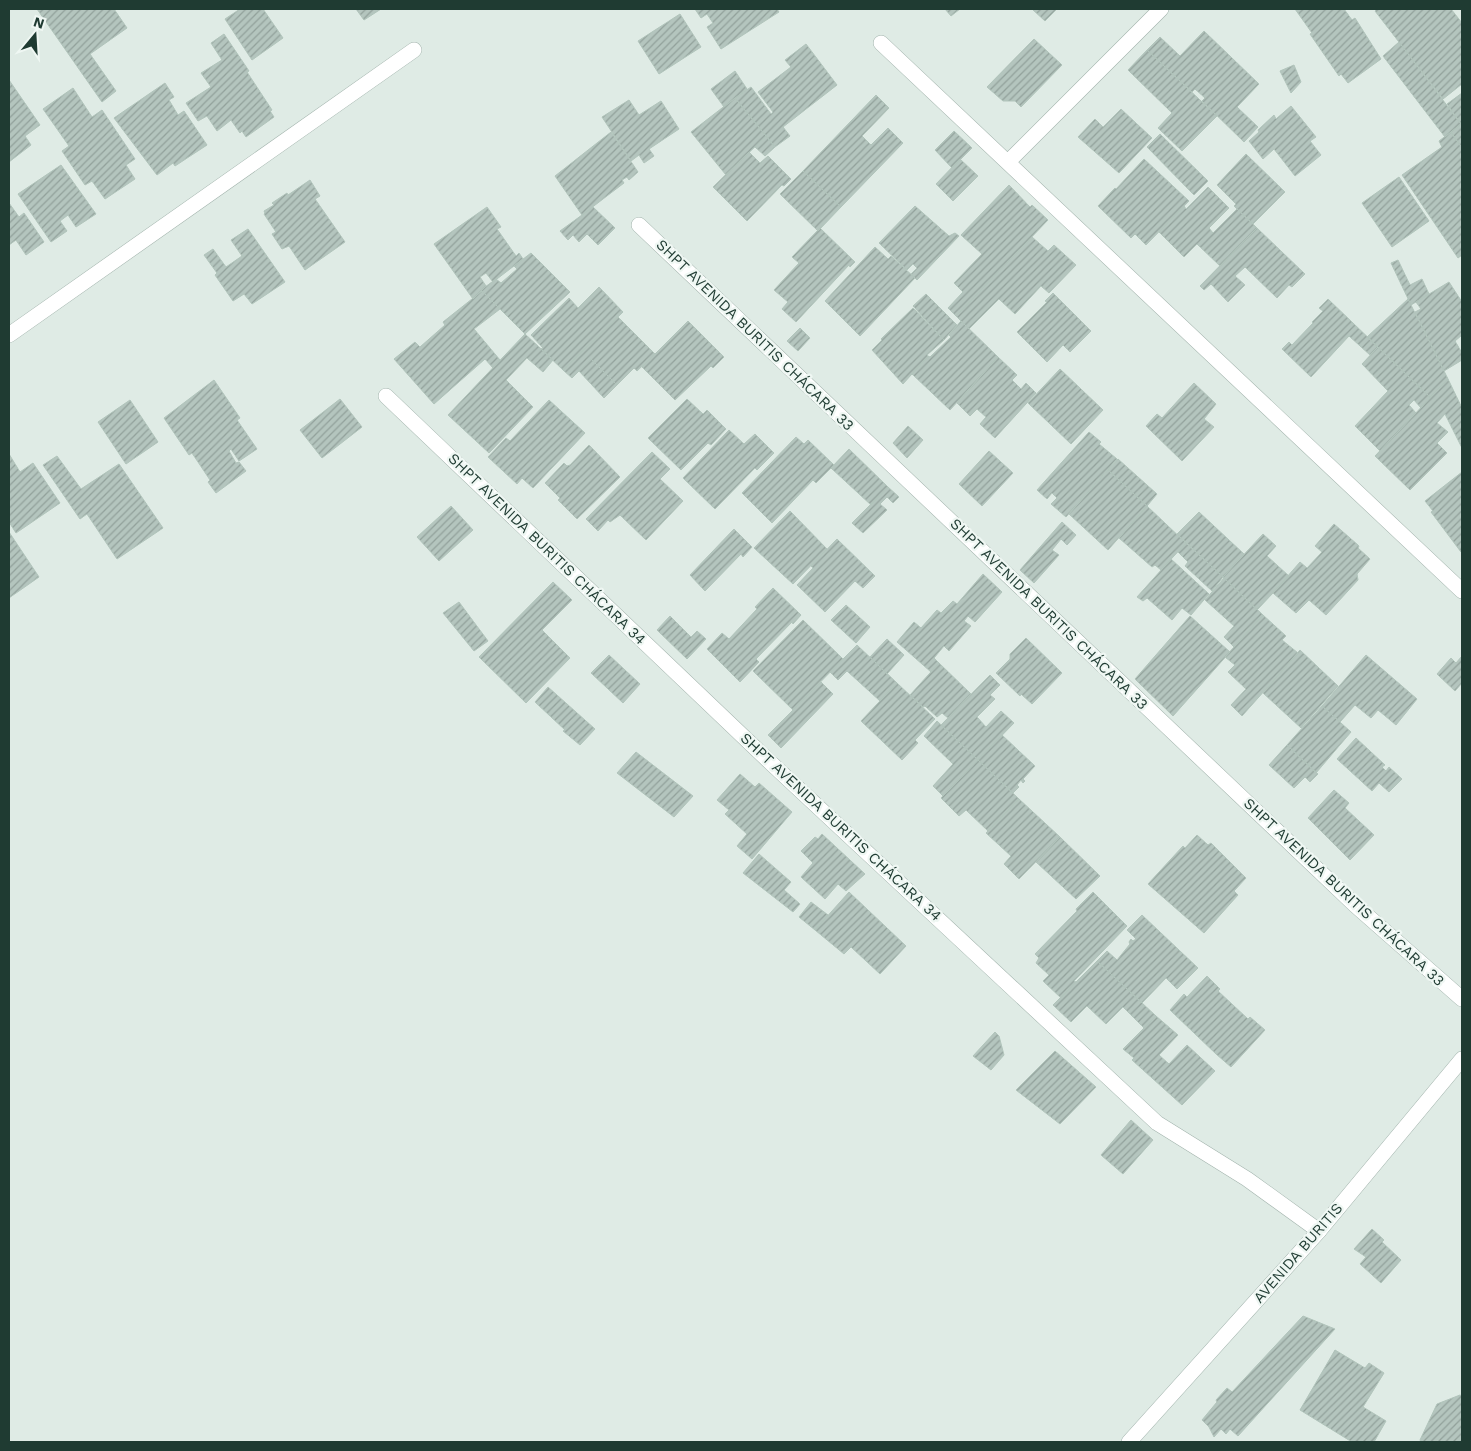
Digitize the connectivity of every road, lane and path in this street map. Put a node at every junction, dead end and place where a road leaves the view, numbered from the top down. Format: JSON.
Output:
{"nodes":[{"id":1,"x":1161,"y":9,"type":"edge"},
{"id":2,"x":881,"y":43,"type":"dead end"},
{"id":3,"x":414,"y":50,"type":"dead end"},
{"id":4,"x":1008,"y":162,"type":"junction"},
{"id":5,"x":639,"y":225,"type":"dead end"},
{"id":6,"x":9,"y":335,"type":"edge"},
{"id":7,"x":386,"y":396,"type":"dead end"},
{"id":8,"x":1462,"y":591,"type":"edge"},
{"id":9,"x":1462,"y":999,"type":"edge"},
{"id":10,"x":1462,"y":1059,"type":"edge"},
{"id":11,"x":1319,"y":1230,"type":"junction"},
{"id":12,"x":1129,"y":1442,"type":"edge"}],
"edges":[{"from":1,"to":4,"type":"street"},
{"from":2,"to":4,"type":"street"},
{"from":3,"to":6,"type":"street"},
{"from":4,"to":8,"type":"street"},
{"from":5,"to":9,"type":"street","name":"SHPT AVENIDA BURITIS CHÁCARA 33"},
{"from":7,"to":11,"type":"street","name":"SHPT AVENIDA BURITIS CHÁCARA 34"},
{"from":10,"to":11,"type":"street","name":"AVENIDA BURITIS"},
{"from":11,"to":12,"type":"street","name":"AVENIDA BURITIS"}]}
